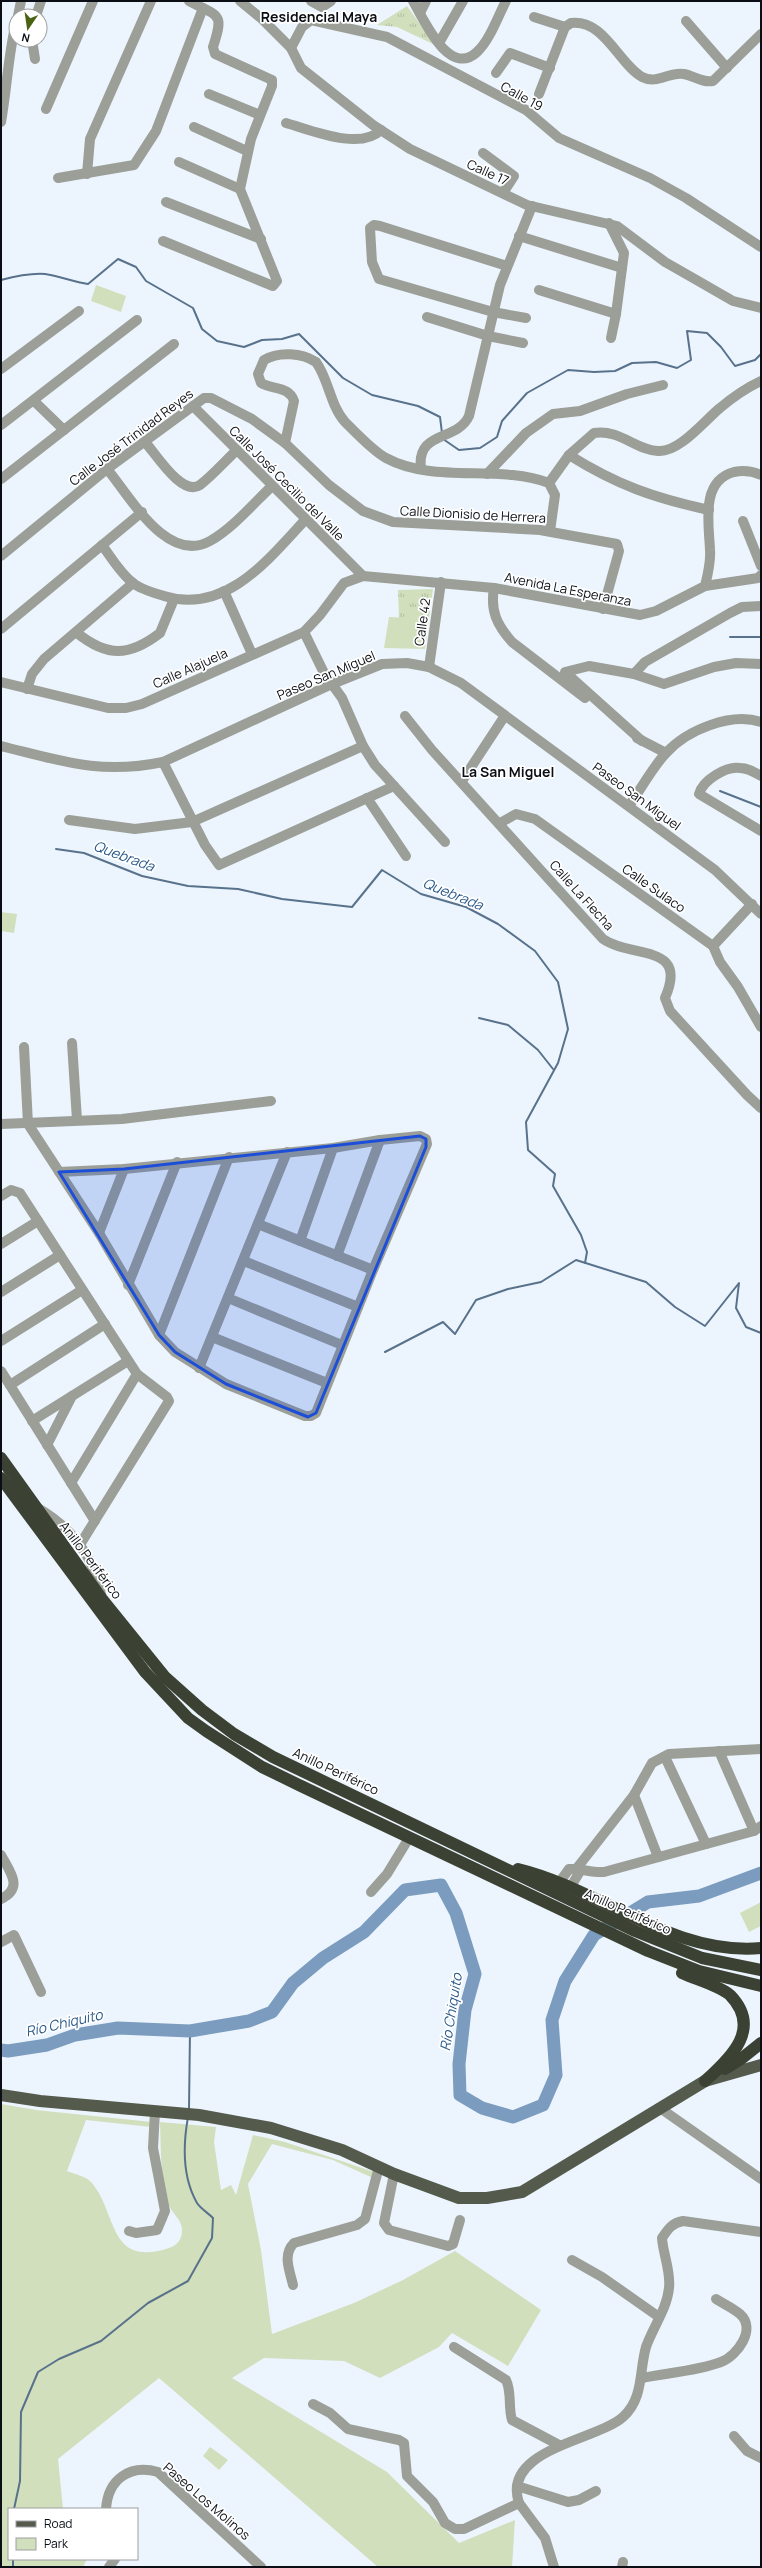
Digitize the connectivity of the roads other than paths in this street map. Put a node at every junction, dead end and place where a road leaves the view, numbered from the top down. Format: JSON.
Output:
{"nodes":[{"id":1,"x":93,"y":1,"type":"edge"},
{"id":2,"x":151,"y":1,"type":"edge"},
{"id":3,"x":189,"y":1,"type":"edge"},
{"id":4,"x":240,"y":1,"type":"edge"},
{"id":5,"x":311,"y":1,"type":"edge"},
{"id":6,"x":331,"y":1,"type":"edge"},
{"id":7,"x":413,"y":1,"type":"edge"},
{"id":8,"x":426,"y":1,"type":"edge"},
{"id":9,"x":462,"y":1,"type":"edge"},
{"id":10,"x":506,"y":1,"type":"edge"},
{"id":11,"x":203,"y":8,"type":"junction"},
{"id":12,"x":420,"y":13,"type":"junction"},
{"id":13,"x":534,"y":17,"type":"dead end"},
{"id":14,"x":686,"y":21,"type":"dead end"},
{"id":15,"x":565,"y":27,"type":"junction"},
{"id":16,"x":761,"y":34,"type":"edge"},
{"id":17,"x":438,"y":43,"type":"junction"},
{"id":18,"x":10,"y":48,"type":"edge"},
{"id":19,"x":33,"y":48,"type":"edge"},
{"id":20,"x":292,"y":48,"type":"junction"},
{"id":21,"x":34,"y":59,"type":"dead end"},
{"id":22,"x":550,"y":68,"type":"junction"},
{"id":23,"x":727,"y":68,"type":"junction"},
{"id":24,"x":496,"y":73,"type":"dead end"},
{"id":25,"x":209,"y":94,"type":"dead end"},
{"id":26,"x":539,"y":94,"type":"dead end"},
{"id":27,"x":4,"y":96,"type":"edge"},
{"id":28,"x":46,"y":109,"type":"dead end"},
{"id":29,"x":260,"y":115,"type":"junction"},
{"id":30,"x":1,"y":122,"type":"edge"},
{"id":31,"x":286,"y":123,"type":"dead end"},
{"id":32,"x":194,"y":128,"type":"dead end"},
{"id":33,"x":381,"y":130,"type":"junction"},
{"id":34,"x":247,"y":151,"type":"junction"},
{"id":35,"x":483,"y":153,"type":"dead end"},
{"id":36,"x":179,"y":162,"type":"dead end"},
{"id":37,"x":87,"y":174,"type":"junction"},
{"id":38,"x":58,"y":178,"type":"dead end"},
{"id":39,"x":240,"y":189,"type":"junction"},
{"id":40,"x":503,"y":193,"type":"junction"},
{"id":41,"x":166,"y":202,"type":"dead end"},
{"id":42,"x":532,"y":206,"type":"junction"},
{"id":43,"x":609,"y":223,"type":"junction"},
{"id":44,"x":519,"y":236,"type":"junction"},
{"id":45,"x":261,"y":239,"type":"junction"},
{"id":46,"x":163,"y":241,"type":"dead end"},
{"id":47,"x":761,"y":247,"type":"edge"},
{"id":48,"x":507,"y":266,"type":"junction"},
{"id":49,"x":622,"y":268,"type":"junction"},
{"id":50,"x":539,"y":290,"type":"dead end"},
{"id":51,"x":761,"y":308,"type":"edge"},
{"id":52,"x":79,"y":311,"type":"dead end"},
{"id":53,"x":493,"y":312,"type":"junction"},
{"id":54,"x":616,"y":314,"type":"junction"},
{"id":55,"x":427,"y":317,"type":"dead end"},
{"id":56,"x":526,"y":318,"type":"dead end"},
{"id":57,"x":137,"y":320,"type":"dead end"},
{"id":58,"x":488,"y":336,"type":"junction"},
{"id":59,"x":611,"y":338,"type":"dead end"},
{"id":60,"x":523,"y":343,"type":"dead end"},
{"id":61,"x":174,"y":344,"type":"dead end"},
{"id":62,"x":1,"y":369,"type":"edge"},
{"id":63,"x":761,"y":381,"type":"edge"},
{"id":64,"x":663,"y":385,"type":"dead end"},
{"id":65,"x":34,"y":401,"type":"junction"},
{"id":66,"x":193,"y":406,"type":"junction"},
{"id":67,"x":1,"y":425,"type":"edge"},
{"id":68,"x":64,"y":430,"type":"junction"},
{"id":69,"x":145,"y":442,"type":"junction"},
{"id":70,"x":285,"y":443,"type":"junction"},
{"id":71,"x":236,"y":450,"type":"junction"},
{"id":72,"x":569,"y":455,"type":"junction"},
{"id":73,"x":107,"y":469,"type":"junction"},
{"id":74,"x":421,"y":469,"type":"junction"},
{"id":75,"x":487,"y":474,"type":"junction"},
{"id":76,"x":761,"y":475,"type":"edge"},
{"id":77,"x":1,"y":479,"type":"edge"},
{"id":78,"x":549,"y":482,"type":"junction"},
{"id":79,"x":272,"y":486,"type":"junction"},
{"id":80,"x":709,"y":510,"type":"junction"},
{"id":81,"x":142,"y":512,"type":"junction"},
{"id":82,"x":305,"y":520,"type":"junction"},
{"id":83,"x":743,"y":521,"type":"dead end"},
{"id":84,"x":550,"y":531,"type":"junction"},
{"id":85,"x":102,"y":545,"type":"junction"},
{"id":86,"x":1,"y":556,"type":"edge"},
{"id":87,"x":761,"y":566,"type":"edge"},
{"id":88,"x":761,"y":575,"type":"edge"},
{"id":89,"x":363,"y":576,"type":"junction"},
{"id":90,"x":441,"y":582,"type":"junction"},
{"id":91,"x":133,"y":583,"type":"junction"},
{"id":92,"x":705,"y":586,"type":"junction"},
{"id":93,"x":494,"y":588,"type":"junction"},
{"id":94,"x":224,"y":592,"type":"junction"},
{"id":95,"x":174,"y":599,"type":"junction"},
{"id":96,"x":761,"y":606,"type":"edge"},
{"id":97,"x":603,"y":609,"type":"junction"},
{"id":98,"x":1,"y":628,"type":"edge"},
{"id":99,"x":304,"y":632,"type":"junction"},
{"id":100,"x":76,"y":633,"type":"junction"},
{"id":101,"x":252,"y":654,"type":"junction"},
{"id":102,"x":761,"y":664,"type":"edge"},
{"id":103,"x":429,"y":667,"type":"junction"},
{"id":104,"x":634,"y":674,"type":"junction"},
{"id":105,"x":1,"y":682,"type":"edge"},
{"id":106,"x":332,"y":684,"type":"junction"},
{"id":107,"x":27,"y":689,"type":"junction"},
{"id":108,"x":405,"y":716,"type":"dead end"},
{"id":109,"x":504,"y":717,"type":"junction"},
{"id":110,"x":760,"y":722,"type":"edge"},
{"id":111,"x":642,"y":741,"type":"junction"},
{"id":112,"x":1,"y":746,"type":"edge"},
{"id":113,"x":363,"y":746,"type":"junction"},
{"id":114,"x":666,"y":753,"type":"junction"},
{"id":115,"x":163,"y":762,"type":"junction"},
{"id":116,"x":761,"y":776,"type":"edge"},
{"id":117,"x":462,"y":781,"type":"junction"},
{"id":118,"x":394,"y":786,"type":"junction"},
{"id":119,"x":367,"y":798,"type":"junction"},
{"id":120,"x":629,"y":806,"type":"junction"},
{"id":121,"x":69,"y":820,"type":"dead end"},
{"id":122,"x":192,"y":822,"type":"junction"},
{"id":123,"x":500,"y":822,"type":"junction"},
{"id":124,"x":761,"y":831,"type":"edge"},
{"id":125,"x":445,"y":842,"type":"dead end"},
{"id":126,"x":406,"y":856,"type":"dead end"},
{"id":127,"x":752,"y":904,"type":"junction"},
{"id":128,"x":761,"y":914,"type":"edge"},
{"id":129,"x":713,"y":946,"type":"junction"},
{"id":130,"x":761,"y":1027,"type":"edge"},
{"id":131,"x":72,"y":1043,"type":"dead end"},
{"id":132,"x":24,"y":1047,"type":"dead end"},
{"id":133,"x":271,"y":1101,"type":"dead end"},
{"id":134,"x":761,"y":1108,"type":"edge"},
{"id":135,"x":1,"y":1118,"type":"edge"},
{"id":136,"x":28,"y":1120,"type":"junction"},
{"id":137,"x":77,"y":1120,"type":"junction"},
{"id":138,"x":1,"y":1124,"type":"edge"},
{"id":139,"x":380,"y":1140,"type":"junction"},
{"id":140,"x":333,"y":1148,"type":"junction"},
{"id":141,"x":287,"y":1152,"type":"junction"},
{"id":142,"x":229,"y":1157,"type":"junction"},
{"id":143,"x":177,"y":1162,"type":"junction"},
{"id":144,"x":124,"y":1169,"type":"junction"},
{"id":145,"x":59,"y":1172,"type":"junction"},
{"id":146,"x":1,"y":1196,"type":"edge"},
{"id":147,"x":38,"y":1221,"type":"junction"},
{"id":148,"x":258,"y":1224,"type":"junction"},
{"id":149,"x":99,"y":1233,"type":"junction"},
{"id":150,"x":300,"y":1241,"type":"junction"},
{"id":151,"x":1,"y":1244,"type":"edge"},
{"id":152,"x":60,"y":1255,"type":"junction"},
{"id":153,"x":337,"y":1256,"type":"junction"},
{"id":154,"x":244,"y":1261,"type":"junction"},
{"id":155,"x":373,"y":1270,"type":"junction"},
{"id":156,"x":128,"y":1285,"type":"junction"},
{"id":157,"x":82,"y":1290,"type":"junction"},
{"id":158,"x":1,"y":1292,"type":"edge"},
{"id":159,"x":228,"y":1298,"type":"junction"},
{"id":160,"x":358,"y":1307,"type":"junction"},
{"id":161,"x":105,"y":1324,"type":"junction"},
{"id":162,"x":159,"y":1335,"type":"junction"},
{"id":163,"x":212,"y":1337,"type":"junction"},
{"id":164,"x":1,"y":1341,"type":"edge"},
{"id":165,"x":342,"y":1345,"type":"junction"},
{"id":166,"x":128,"y":1361,"type":"junction"},
{"id":167,"x":200,"y":1368,"type":"junction"},
{"id":168,"x":1,"y":1371,"type":"edge"},
{"id":169,"x":137,"y":1374,"type":"junction"},
{"id":170,"x":327,"y":1382,"type":"junction"},
{"id":171,"x":10,"y":1385,"type":"junction"},
{"id":172,"x":72,"y":1396,"type":"junction"},
{"id":173,"x":32,"y":1421,"type":"junction"},
{"id":174,"x":47,"y":1445,"type":"junction"},
{"id":175,"x":1,"y":1458,"type":"edge"},
{"id":176,"x":1,"y":1478,"type":"edge"},
{"id":177,"x":71,"y":1483,"type":"junction"},
{"id":178,"x":35,"y":1507,"type":"junction"},
{"id":179,"x":95,"y":1521,"type":"junction"},
{"id":180,"x":81,"y":1543,"type":"junction"},
{"id":181,"x":102,"y":1599,"type":"junction"},
{"id":182,"x":761,"y":1749,"type":"edge"},
{"id":183,"x":719,"y":1751,"type":"junction"},
{"id":184,"x":665,"y":1757,"type":"junction"},
{"id":185,"x":634,"y":1795,"type":"junction"},
{"id":186,"x":758,"y":1829,"type":"edge"},
{"id":187,"x":409,"y":1838,"type":"junction"},
{"id":188,"x":706,"y":1844,"type":"junction"},
{"id":189,"x":1,"y":1855,"type":"edge"},
{"id":190,"x":658,"y":1857,"type":"junction"},
{"id":191,"x":492,"y":1862,"type":"junction"},
{"id":192,"x":577,"y":1868,"type":"junction"},
{"id":193,"x":564,"y":1885,"type":"junction"},
{"id":194,"x":371,"y":1892,"type":"dead end"},
{"id":195,"x":1,"y":1899,"type":"edge"},
{"id":196,"x":592,"y":1904,"type":"junction"},
{"id":197,"x":638,"y":1926,"type":"junction"},
{"id":198,"x":1,"y":1942,"type":"edge"},
{"id":199,"x":761,"y":1948,"type":"edge"},
{"id":200,"x":657,"y":1955,"type":"junction"},
{"id":201,"x":761,"y":1970,"type":"edge"},
{"id":202,"x":761,"y":1986,"type":"edge"},
{"id":203,"x":41,"y":1992,"type":"dead end"},
{"id":204,"x":761,"y":2042,"type":"edge"},
{"id":205,"x":761,"y":2065,"type":"edge"},
{"id":206,"x":705,"y":2081,"type":"junction"},
{"id":207,"x":1,"y":2095,"type":"edge"},
{"id":208,"x":660,"y":2108,"type":"junction"},
{"id":209,"x":155,"y":2111,"type":"junction"},
{"id":210,"x":379,"y":2167,"type":"junction"},
{"id":211,"x":394,"y":2174,"type":"junction"},
{"id":212,"x":761,"y":2179,"type":"edge"},
{"id":213,"x":460,"y":2220,"type":"dead end"},
{"id":214,"x":129,"y":2232,"type":"dead end"},
{"id":215,"x":761,"y":2232,"type":"edge"},
{"id":216,"x":572,"y":2260,"type":"dead end"},
{"id":217,"x":293,"y":2285,"type":"dead end"},
{"id":218,"x":716,"y":2299,"type":"dead end"},
{"id":219,"x":659,"y":2317,"type":"junction"},
{"id":220,"x":454,"y":2347,"type":"dead end"},
{"id":221,"x":642,"y":2378,"type":"junction"},
{"id":222,"x":313,"y":2404,"type":"dead end"},
{"id":223,"x":734,"y":2436,"type":"dead end"},
{"id":224,"x":559,"y":2446,"type":"junction"},
{"id":225,"x":761,"y":2458,"type":"edge"},
{"id":226,"x":517,"y":2486,"type":"junction"},
{"id":227,"x":596,"y":2491,"type":"dead end"},
{"id":228,"x":518,"y":2503,"type":"junction"},
{"id":229,"x":106,"y":2508,"type":"edge"},
{"id":230,"x":261,"y":2567,"type":"edge"},
{"id":231,"x":554,"y":2567,"type":"edge"}],
"edges":[{"from":1,"to":28,"type":"street"},
{"from":2,"to":37,"type":"street"},
{"from":3,"to":11,"type":"street"},
{"from":4,"to":20,"type":"street","name":"Calle 17"},
{"from":5,"to":6,"type":"street"},
{"from":7,"to":12,"type":"street"},
{"from":8,"to":12,"type":"street"},
{"from":9,"to":17,"type":"street"},
{"from":10,"to":17,"type":"street"},
{"from":11,"to":29,"type":"street"},
{"from":11,"to":37,"type":"street"},
{"from":12,"to":17,"type":"street"},
{"from":13,"to":15,"type":"street"},
{"from":14,"to":23,"type":"street"},
{"from":15,"to":22,"type":"street"},
{"from":15,"to":23,"type":"street"},
{"from":16,"to":23,"type":"street"},
{"from":18,"to":27,"type":"street"},
{"from":19,"to":21,"type":"street"},
{"from":20,"to":33,"type":"street","name":"Calle 17"},
{"from":20,"to":47,"type":"street","name":"Calle 19"},
{"from":22,"to":24,"type":"street"},
{"from":22,"to":26,"type":"street"},
{"from":25,"to":29,"type":"street"},
{"from":27,"to":30,"type":"street"},
{"from":29,"to":34,"type":"street"},
{"from":31,"to":33,"type":"street"},
{"from":32,"to":34,"type":"street"},
{"from":33,"to":40,"type":"street","name":"Calle 17"},
{"from":34,"to":39,"type":"street"},
{"from":35,"to":40,"type":"street"},
{"from":36,"to":39,"type":"street"},
{"from":37,"to":38,"type":"street"},
{"from":39,"to":45,"type":"street"},
{"from":40,"to":42,"type":"street","name":"Calle 17"},
{"from":41,"to":45,"type":"street"},
{"from":42,"to":43,"type":"street","name":"Calle 17"},
{"from":42,"to":44,"type":"street"},
{"from":43,"to":49,"type":"street"},
{"from":43,"to":51,"type":"street","name":"Calle 17"},
{"from":44,"to":48,"type":"street"},
{"from":44,"to":49,"type":"street"},
{"from":45,"to":46,"type":"street"},
{"from":48,"to":53,"type":"street"},
{"from":48,"to":53,"type":"street"},
{"from":49,"to":54,"type":"street"},
{"from":50,"to":54,"type":"street"},
{"from":52,"to":62,"type":"street"},
{"from":53,"to":56,"type":"street"},
{"from":53,"to":58,"type":"street"},
{"from":54,"to":59,"type":"street"},
{"from":55,"to":58,"type":"street"},
{"from":57,"to":65,"type":"street"},
{"from":58,"to":60,"type":"street"},
{"from":58,"to":74,"type":"street"},
{"from":61,"to":68,"type":"street"},
{"from":63,"to":72,"type":"street"},
{"from":64,"to":75,"type":"street"},
{"from":65,"to":67,"type":"street"},
{"from":65,"to":68,"type":"street"},
{"from":66,"to":69,"type":"street","name":"Calle José Trinidad Reyes"},
{"from":66,"to":70,"type":"street","name":"Calle José Trinidad Reyes"},
{"from":66,"to":71,"type":"street","name":"Calle José Cecilio del Valle"},
{"from":68,"to":77,"type":"street"},
{"from":69,"to":71,"type":"street"},
{"from":69,"to":73,"type":"street","name":"Calle José Trinidad Reyes"},
{"from":70,"to":74,"type":"street"},
{"from":70,"to":84,"type":"street","name":"Calle Dionisio de Herrera"},
{"from":71,"to":79,"type":"street","name":"Calle José Cecilio del Valle"},
{"from":72,"to":78,"type":"street"},
{"from":72,"to":80,"type":"street"},
{"from":73,"to":81,"type":"street"},
{"from":73,"to":86,"type":"street","name":"Calle José Trinidad Reyes"},
{"from":74,"to":75,"type":"street"},
{"from":75,"to":78,"type":"street"},
{"from":76,"to":80,"type":"street"},
{"from":78,"to":84,"type":"street"},
{"from":79,"to":81,"type":"street"},
{"from":79,"to":82,"type":"street","name":"Calle José Cecilio del Valle"},
{"from":80,"to":92,"type":"street"},
{"from":81,"to":85,"type":"street"},
{"from":82,"to":89,"type":"street","name":"Calle José Cecilio del Valle"},
{"from":82,"to":94,"type":"street"},
{"from":83,"to":87,"type":"street"},
{"from":84,"to":97,"type":"street","name":"Calle Dionisio de Herrera"},
{"from":85,"to":91,"type":"street"},
{"from":85,"to":98,"type":"street"},
{"from":88,"to":92,"type":"street","name":"Avenida La Esperanza"},
{"from":89,"to":90,"type":"street","name":"Avenida La Esperanza"},
{"from":89,"to":99,"type":"street","name":"Calle Alajuela"},
{"from":90,"to":93,"type":"street","name":"Avenida La Esperanza"},
{"from":90,"to":103,"type":"street","name":"Calle 42"},
{"from":91,"to":95,"type":"street"},
{"from":91,"to":100,"type":"street"},
{"from":92,"to":97,"type":"street","name":"Avenida La Esperanza"},
{"from":93,"to":97,"type":"street","name":"Avenida La Esperanza"},
{"from":93,"to":111,"type":"street"},
{"from":94,"to":95,"type":"street"},
{"from":94,"to":101,"type":"street"},
{"from":95,"to":100,"type":"street"},
{"from":96,"to":104,"type":"street"},
{"from":99,"to":101,"type":"street","name":"Calle Alajuela"},
{"from":99,"to":106,"type":"street"},
{"from":100,"to":107,"type":"street"},
{"from":101,"to":107,"type":"street","name":"Calle Alajuela"},
{"from":102,"to":104,"type":"street"},
{"from":103,"to":106,"type":"street","name":"Paseo San Miguel"},
{"from":103,"to":109,"type":"street","name":"Paseo San Miguel"},
{"from":104,"to":111,"type":"street"},
{"from":105,"to":107,"type":"street","name":"Calle Alajuela"},
{"from":106,"to":113,"type":"street"},
{"from":106,"to":115,"type":"street","name":"Paseo San Miguel"},
{"from":108,"to":117,"type":"street","name":"Calle La Flecha"},
{"from":109,"to":117,"type":"street"},
{"from":109,"to":120,"type":"street","name":"Paseo San Miguel"},
{"from":110,"to":114,"type":"street"},
{"from":111,"to":114,"type":"street"},
{"from":112,"to":115,"type":"street","name":"Paseo San Miguel"},
{"from":113,"to":118,"type":"street"},
{"from":113,"to":122,"type":"street"},
{"from":114,"to":120,"type":"street"},
{"from":115,"to":122,"type":"street"},
{"from":116,"to":124,"type":"street"},
{"from":117,"to":123,"type":"street","name":"Calle La Flecha"},
{"from":118,"to":119,"type":"street"},
{"from":118,"to":125,"type":"street"},
{"from":119,"to":122,"type":"street"},
{"from":119,"to":126,"type":"street"},
{"from":120,"to":127,"type":"street","name":"Paseo San Miguel"},
{"from":121,"to":122,"type":"street"},
{"from":123,"to":129,"type":"street","name":"Calle Sulaco"},
{"from":123,"to":134,"type":"street","name":"Calle La Flecha"},
{"from":127,"to":128,"type":"street","name":"Paseo San Miguel"},
{"from":127,"to":129,"type":"street"},
{"from":129,"to":130,"type":"street","name":"Calle Sulaco"},
{"from":131,"to":137,"type":"street"},
{"from":132,"to":136,"type":"street"},
{"from":133,"to":137,"type":"street"},
{"from":135,"to":136,"type":"street"},
{"from":136,"to":137,"type":"street"},
{"from":136,"to":138,"type":"street"},
{"from":136,"to":145,"type":"street"},
{"from":139,"to":140,"type":"street"},
{"from":139,"to":153,"type":"street"},
{"from":139,"to":155,"type":"street"},
{"from":140,"to":141,"type":"street"},
{"from":140,"to":150,"type":"street"},
{"from":141,"to":142,"type":"street"},
{"from":141,"to":148,"type":"street"},
{"from":142,"to":143,"type":"street"},
{"from":142,"to":162,"type":"street"},
{"from":143,"to":144,"type":"street"},
{"from":143,"to":156,"type":"street"},
{"from":144,"to":145,"type":"street"},
{"from":144,"to":149,"type":"street"},
{"from":145,"to":149,"type":"street"},
{"from":146,"to":147,"type":"street"},
{"from":147,"to":151,"type":"street"},
{"from":147,"to":152,"type":"street"},
{"from":148,"to":150,"type":"street"},
{"from":148,"to":154,"type":"street"},
{"from":149,"to":156,"type":"street"},
{"from":150,"to":153,"type":"street"},
{"from":152,"to":157,"type":"street"},
{"from":152,"to":158,"type":"street"},
{"from":153,"to":155,"type":"street"},
{"from":154,"to":159,"type":"street"},
{"from":154,"to":160,"type":"street"},
{"from":155,"to":160,"type":"street"},
{"from":156,"to":162,"type":"street"},
{"from":157,"to":161,"type":"street"},
{"from":157,"to":164,"type":"street"},
{"from":159,"to":163,"type":"street"},
{"from":159,"to":165,"type":"street"},
{"from":160,"to":165,"type":"street"},
{"from":161,"to":166,"type":"street"},
{"from":161,"to":171,"type":"street"},
{"from":162,"to":167,"type":"street"},
{"from":163,"to":167,"type":"street"},
{"from":163,"to":170,"type":"street"},
{"from":165,"to":170,"type":"street"},
{"from":166,"to":169,"type":"street"},
{"from":166,"to":172,"type":"street"},
{"from":167,"to":170,"type":"street"},
{"from":168,"to":171,"type":"street"},
{"from":169,"to":177,"type":"street"},
{"from":169,"to":179,"type":"street"},
{"from":171,"to":173,"type":"street"},
{"from":172,"to":173,"type":"street"},
{"from":172,"to":174,"type":"street"},
{"from":173,"to":174,"type":"street"},
{"from":174,"to":177,"type":"street"},
{"from":175,"to":178,"type":"highway","name":"Anillo Periférico"},
{"from":176,"to":187,"type":"highway","name":"Anillo Periférico"},
{"from":177,"to":179,"type":"street"},
{"from":178,"to":180,"type":"street"},
{"from":178,"to":181,"type":"highway","name":"Anillo Periférico"},
{"from":179,"to":180,"type":"street"},
{"from":180,"to":181,"type":"street"},
{"from":181,"to":191,"type":"highway","name":"Anillo Periférico"},
{"from":182,"to":183,"type":"street"},
{"from":183,"to":184,"type":"street"},
{"from":183,"to":186,"type":"street"},
{"from":184,"to":185,"type":"street"},
{"from":184,"to":188,"type":"street"},
{"from":185,"to":190,"type":"street"},
{"from":185,"to":192,"type":"street"},
{"from":186,"to":188,"type":"street"},
{"from":187,"to":194,"type":"street"},
{"from":187,"to":200,"type":"highway","name":"Anillo Periférico"},
{"from":188,"to":190,"type":"street"},
{"from":189,"to":195,"type":"street"},
{"from":190,"to":192,"type":"street"},
{"from":191,"to":193,"type":"highway"},
{"from":191,"to":196,"type":"highway","name":"Anillo Periférico"},
{"from":192,"to":193,"type":"street"},
{"from":193,"to":196,"type":"highway"},
{"from":196,"to":197,"type":"highway","name":"Anillo Periférico"},
{"from":197,"to":199,"type":"highway"},
{"from":197,"to":201,"type":"highway","name":"Anillo Periférico"},
{"from":198,"to":203,"type":"street"},
{"from":200,"to":202,"type":"highway","name":"Anillo Periférico"},
{"from":200,"to":206,"type":"highway"},
{"from":204,"to":206,"type":"highway"},
{"from":205,"to":206,"type":"main road"},
{"from":206,"to":208,"type":"main road"},
{"from":207,"to":209,"type":"main road"},
{"from":208,"to":211,"type":"main road"},
{"from":208,"to":212,"type":"street"},
{"from":209,"to":210,"type":"main road"},
{"from":209,"to":214,"type":"street"},
{"from":210,"to":211,"type":"main road"},
{"from":210,"to":217,"type":"street"},
{"from":211,"to":213,"type":"street"},
{"from":215,"to":219,"type":"street"},
{"from":216,"to":219,"type":"street"},
{"from":218,"to":221,"type":"street"},
{"from":219,"to":221,"type":"street"},
{"from":220,"to":224,"type":"street"},
{"from":221,"to":224,"type":"street"},
{"from":222,"to":228,"type":"street"},
{"from":223,"to":225,"type":"street"},
{"from":224,"to":226,"type":"street"},
{"from":226,"to":227,"type":"street"},
{"from":226,"to":228,"type":"street"},
{"from":228,"to":231,"type":"street"},
{"from":229,"to":230,"type":"street","name":"Paseo Los Molinos"}]}
